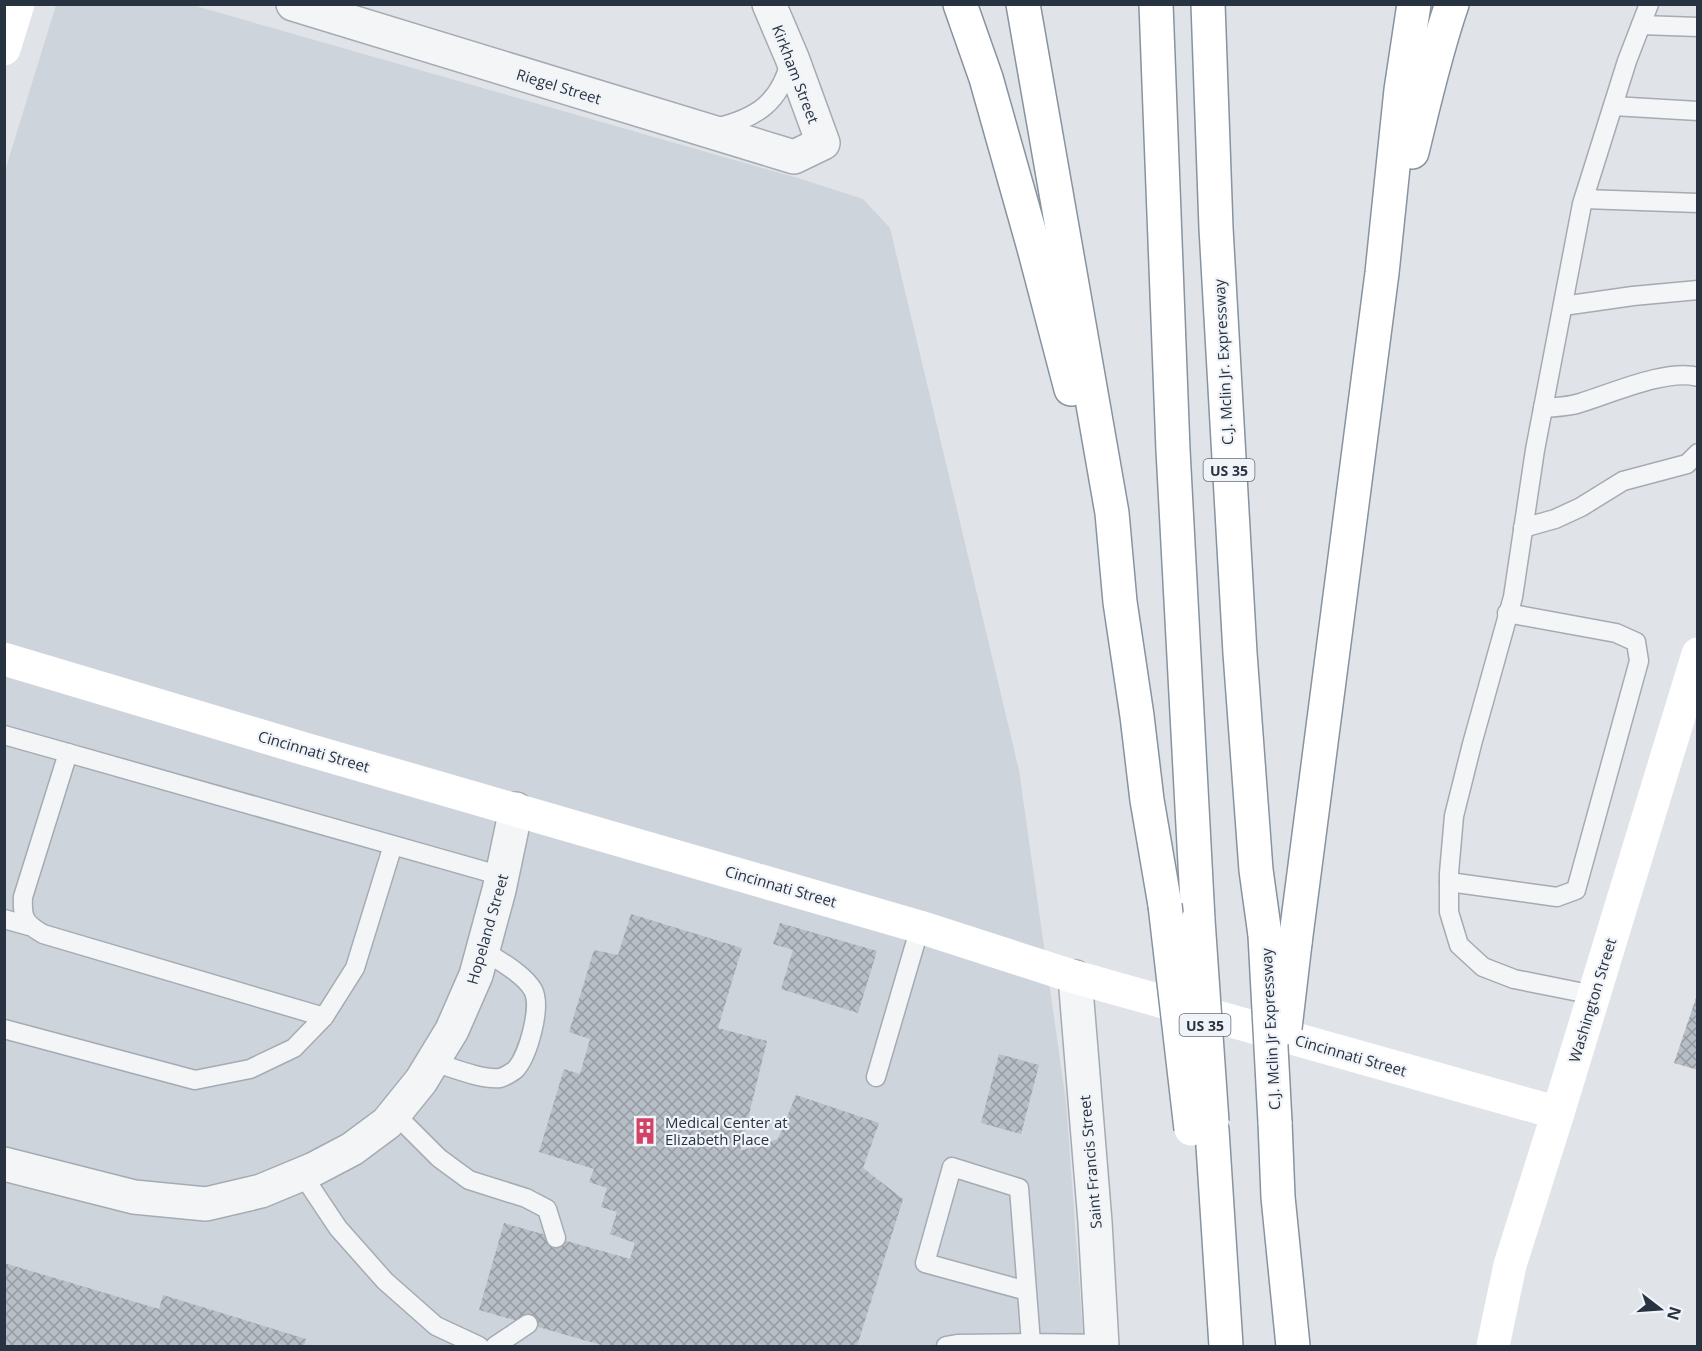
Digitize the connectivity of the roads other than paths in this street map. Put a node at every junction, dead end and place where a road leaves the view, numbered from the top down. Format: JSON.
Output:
{"nodes":[{"id":1,"x":18,"y":4,"type":"edge"},
{"id":2,"x":292,"y":4,"type":"edge"},
{"id":3,"x":769,"y":4,"type":"edge"},
{"id":4,"x":960,"y":4,"type":"edge"},
{"id":5,"x":1023,"y":4,"type":"edge"},
{"id":6,"x":1156,"y":4,"type":"edge"},
{"id":7,"x":1208,"y":4,"type":"edge"},
{"id":8,"x":1414,"y":4,"type":"edge"},
{"id":9,"x":1452,"y":4,"type":"edge"},
{"id":10,"x":1649,"y":4,"type":"edge"},
{"id":11,"x":1641,"y":25,"type":"junction"},
{"id":12,"x":1698,"y":27,"type":"edge"},
{"id":13,"x":4,"y":49,"type":"edge"},
{"id":14,"x":792,"y":58,"type":"junction"},
{"id":15,"x":1613,"y":106,"type":"junction"},
{"id":16,"x":1698,"y":111,"type":"edge"},
{"id":17,"x":706,"y":130,"type":"junction"},
{"id":18,"x":823,"y":143,"type":"joint"},
{"id":19,"x":1584,"y":199,"type":"junction"},
{"id":20,"x":1698,"y":203,"type":"edge"},
{"id":21,"x":1382,"y":273,"type":"junction"},
{"id":22,"x":1698,"y":290,"type":"edge"},
{"id":23,"x":1563,"y":306,"type":"junction"},
{"id":24,"x":1698,"y":377,"type":"edge"},
{"id":25,"x":1543,"y":408,"type":"junction"},
{"id":26,"x":1698,"y":453,"type":"edge"},
{"id":27,"x":1523,"y":528,"type":"junction"},
{"id":28,"x":1120,"y":602,"type":"junction"},
{"id":29,"x":1507,"y":613,"type":"junction"},
{"id":30,"x":1698,"y":654,"type":"edge"},
{"id":31,"x":4,"y":659,"type":"edge"},
{"id":32,"x":4,"y":735,"type":"edge"},
{"id":33,"x":68,"y":753,"type":"junction"},
{"id":34,"x":516,"y":809,"type":"junction"},
{"id":35,"x":393,"y":845,"type":"junction"},
{"id":36,"x":502,"y":876,"type":"junction"},
{"id":37,"x":1449,"y":882,"type":"junction"},
{"id":38,"x":4,"y":918,"type":"edge"},
{"id":39,"x":29,"y":926,"type":"junction"},
{"id":40,"x":920,"y":927,"type":"junction"},
{"id":41,"x":1280,"y":939,"type":"junction"},
{"id":42,"x":483,"y":950,"type":"junction"},
{"id":43,"x":1075,"y":977,"type":"junction"},
{"id":44,"x":1594,"y":995,"type":"junction"},
{"id":45,"x":324,"y":1017,"type":"junction"},
{"id":46,"x":4,"y":1029,"type":"edge"},
{"id":47,"x":433,"y":1062,"type":"junction"},
{"id":48,"x":876,"y":1077,"type":"dead end"},
{"id":49,"x":394,"y":1113,"type":"junction"},
{"id":50,"x":1558,"y":1113,"type":"junction"},
{"id":51,"x":1202,"y":1129,"type":"junction"},
{"id":52,"x":4,"y":1164,"type":"edge"},
{"id":53,"x":302,"y":1174,"type":"junction"},
{"id":54,"x":556,"y":1238,"type":"dead end"},
{"id":55,"x":1027,"y":1291,"type":"junction"},
{"id":56,"x":528,"y":1324,"type":"dead end"},
{"id":57,"x":1031,"y":1345,"type":"edge"},
{"id":58,"x":1102,"y":1345,"type":"edge"},
{"id":59,"x":479,"y":1347,"type":"edge"},
{"id":60,"x":495,"y":1347,"type":"edge"},
{"id":61,"x":946,"y":1347,"type":"edge"},
{"id":62,"x":1226,"y":1347,"type":"edge"},
{"id":63,"x":1293,"y":1347,"type":"edge"},
{"id":64,"x":1494,"y":1347,"type":"edge"}],
"edges":[{"from":1,"to":13,"type":"main road"},
{"from":2,"to":17,"type":"street","name":"Riegel Street"},
{"from":3,"to":14,"type":"street","name":"Kirkham Street"},
{"from":4,"to":28,"type":"main road"},
{"from":5,"to":28,"type":"main road"},
{"from":6,"to":51,"type":"main road","number":"US 35","bridge":true},
{"from":7,"to":41,"type":"main road","name":"C.J. Mclin Jr. Expressway","number":"US 35"},
{"from":8,"to":21,"type":"main road"},
{"from":9,"to":21,"type":"main road"},
{"from":10,"to":11,"type":"lane"},
{"from":11,"to":12,"type":"lane"},
{"from":11,"to":15,"type":"lane"},
{"from":14,"to":17,"type":"lane"},
{"from":14,"to":18,"type":"street","name":"Kirkham Street"},
{"from":15,"to":16,"type":"lane"},
{"from":15,"to":19,"type":"lane"},
{"from":17,"to":18,"type":"street","name":"Riegel Street"},
{"from":19,"to":20,"type":"lane"},
{"from":19,"to":23,"type":"lane"},
{"from":21,"to":41,"type":"main road"},
{"from":22,"to":23,"type":"lane"},
{"from":23,"to":25,"type":"lane"},
{"from":24,"to":25,"type":"lane"},
{"from":25,"to":27,"type":"lane"},
{"from":26,"to":27,"type":"lane"},
{"from":27,"to":29,"type":"lane"},
{"from":28,"to":51,"type":"main road","bridge":true},
{"from":29,"to":37,"type":"lane"},
{"from":29,"to":37,"type":"lane"},
{"from":30,"to":44,"type":"main road","name":"Washington Street"},
{"from":31,"to":34,"type":"main road","name":"Cincinnati Street"},
{"from":32,"to":33,"type":"lane"},
{"from":33,"to":35,"type":"lane"},
{"from":33,"to":39,"type":"lane"},
{"from":34,"to":36,"type":"street","name":"Hopeland Street"},
{"from":34,"to":40,"type":"main road","name":"Cincinnati Street"},
{"from":35,"to":36,"type":"lane"},
{"from":35,"to":45,"type":"lane"},
{"from":36,"to":42,"type":"street","name":"Hopeland Street"},
{"from":37,"to":44,"type":"lane"},
{"from":38,"to":39,"type":"lane"},
{"from":39,"to":45,"type":"lane"},
{"from":40,"to":43,"type":"main road","name":"Cincinnati Street"},
{"from":40,"to":48,"type":"lane"},
{"from":41,"to":63,"type":"main road","bridge":true},
{"from":42,"to":47,"type":"street","name":"Hopeland Street"},
{"from":42,"to":47,"type":"lane"},
{"from":43,"to":50,"type":"main road","name":"Cincinnati Street"},
{"from":43,"to":58,"type":"street","name":"Saint Francis Street"},
{"from":44,"to":50,"type":"main road","name":"Washington Street"},
{"from":45,"to":46,"type":"lane"},
{"from":47,"to":49,"type":"street","name":"Hopeland Street"},
{"from":49,"to":53,"type":"street","name":"Hopeland Street"},
{"from":49,"to":54,"type":"lane"},
{"from":50,"to":64,"type":"main road","name":"Washington Street"},
{"from":51,"to":62,"type":"main road","number":"US 35"},
{"from":52,"to":53,"type":"street","name":"Hopeland Street"},
{"from":53,"to":59,"type":"lane"},
{"from":55,"to":55,"type":"lane"},
{"from":55,"to":57,"type":"lane"},
{"from":56,"to":60,"type":"lane"},
{"from":57,"to":58,"type":"lane"},
{"from":57,"to":61,"type":"lane"}]}
